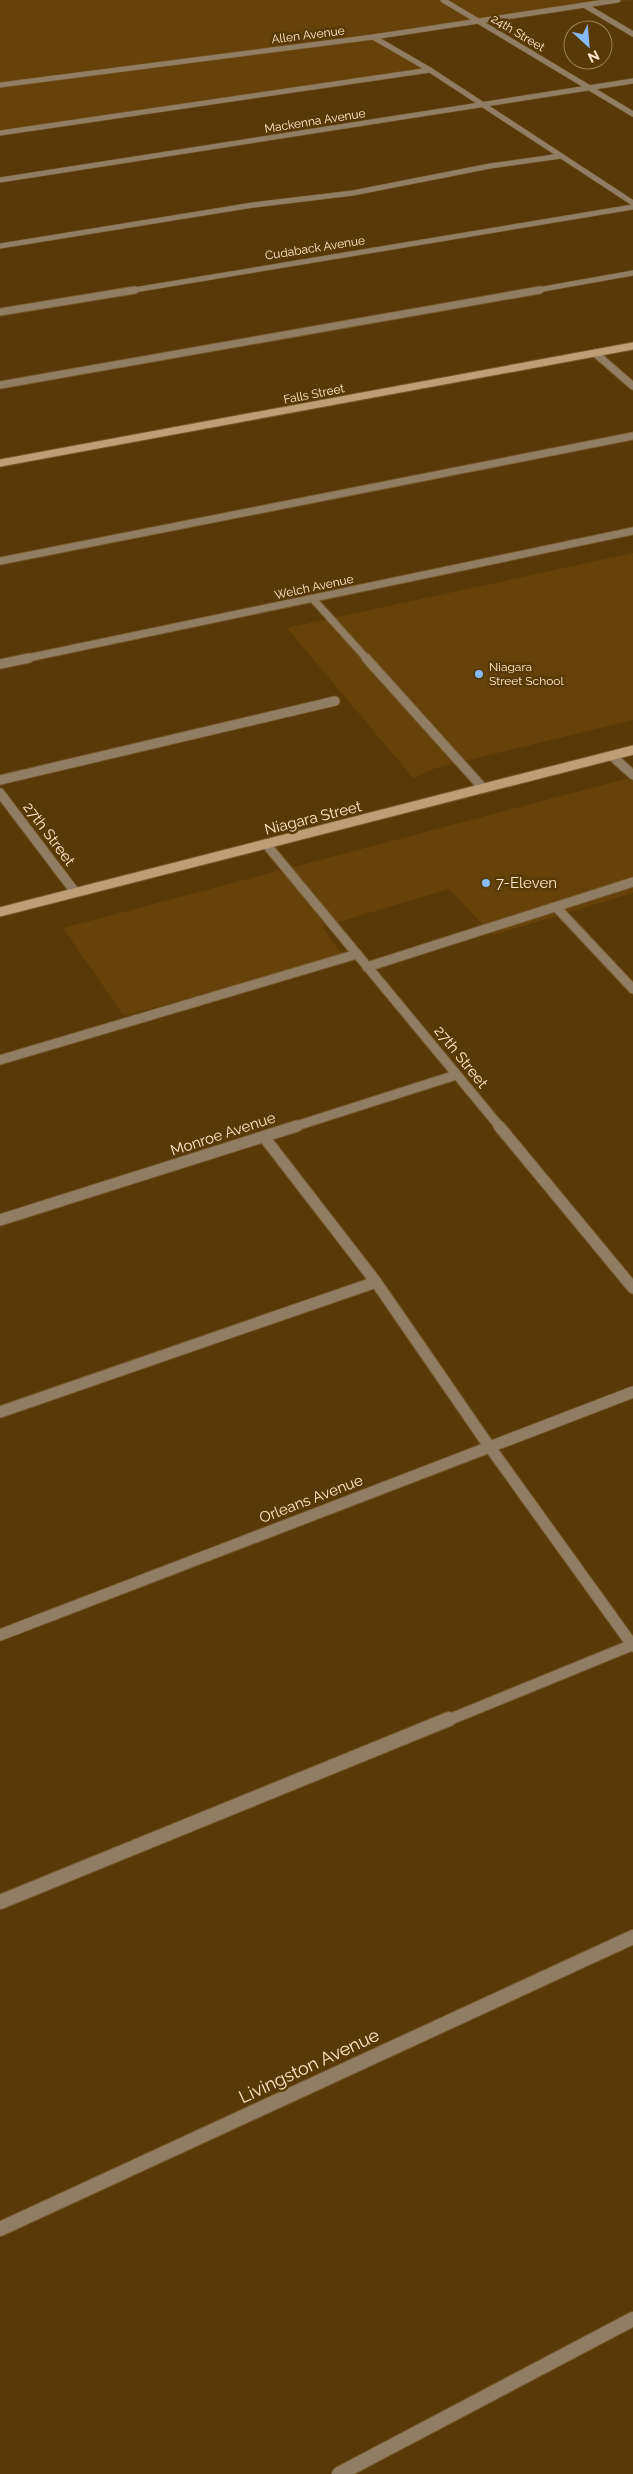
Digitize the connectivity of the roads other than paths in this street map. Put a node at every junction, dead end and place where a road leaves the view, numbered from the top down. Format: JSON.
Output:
{"nodes":[{"id":1,"x":444,"y":0,"type":"edge"},
{"id":2,"x":618,"y":0,"type":"edge"},
{"id":3,"x":584,"y":5,"type":"junction"},
{"id":4,"x":479,"y":21,"type":"junction"},
{"id":5,"x":633,"y":34,"type":"edge"},
{"id":6,"x":372,"y":37,"type":"junction"},
{"id":7,"x":430,"y":70,"type":"junction"},
{"id":8,"x":633,"y":81,"type":"edge"},
{"id":9,"x":0,"y":85,"type":"edge"},
{"id":10,"x":590,"y":88,"type":"junction"},
{"id":11,"x":484,"y":106,"type":"junction"},
{"id":12,"x":633,"y":114,"type":"edge"},
{"id":13,"x":0,"y":133,"type":"edge"},
{"id":14,"x":561,"y":156,"type":"junction"},
{"id":15,"x":0,"y":180,"type":"edge"},
{"id":16,"x":633,"y":205,"type":"edge"},
{"id":17,"x":0,"y":246,"type":"edge"},
{"id":18,"x":633,"y":273,"type":"edge"},
{"id":19,"x":0,"y":312,"type":"edge"},
{"id":20,"x":633,"y":346,"type":"edge"},
{"id":21,"x":595,"y":353,"type":"junction"},
{"id":22,"x":0,"y":386,"type":"edge"},
{"id":23,"x":633,"y":386,"type":"edge"},
{"id":24,"x":633,"y":436,"type":"edge"},
{"id":25,"x":0,"y":463,"type":"edge"},
{"id":26,"x":633,"y":531,"type":"edge"},
{"id":27,"x":0,"y":561,"type":"edge"},
{"id":28,"x":313,"y":599,"type":"junction"},
{"id":29,"x":0,"y":664,"type":"edge"},
{"id":30,"x":335,"y":702,"type":"dead end"},
{"id":31,"x":633,"y":750,"type":"edge"},
{"id":32,"x":612,"y":756,"type":"junction"},
{"id":33,"x":633,"y":775,"type":"edge"},
{"id":34,"x":0,"y":780,"type":"edge"},
{"id":35,"x":483,"y":788,"type":"junction"},
{"id":36,"x":0,"y":793,"type":"edge"},
{"id":37,"x":266,"y":844,"type":"junction"},
{"id":38,"x":633,"y":882,"type":"edge"},
{"id":39,"x":75,"y":892,"type":"junction"},
{"id":40,"x":556,"y":907,"type":"junction"},
{"id":41,"x":0,"y":912,"type":"edge"},
{"id":42,"x":357,"y":954,"type":"junction"},
{"id":43,"x":367,"y":967,"type":"junction"},
{"id":44,"x":633,"y":989,"type":"edge"},
{"id":45,"x":0,"y":1060,"type":"edge"},
{"id":46,"x":456,"y":1075,"type":"junction"},
{"id":47,"x":264,"y":1137,"type":"junction"},
{"id":48,"x":0,"y":1220,"type":"edge"},
{"id":49,"x":376,"y":1282,"type":"junction"},
{"id":50,"x":633,"y":1288,"type":"edge"},
{"id":51,"x":633,"y":1392,"type":"edge"},
{"id":52,"x":0,"y":1412,"type":"edge"},
{"id":53,"x":489,"y":1446,"type":"junction"},
{"id":54,"x":0,"y":1635,"type":"edge"},
{"id":55,"x":633,"y":1646,"type":"edge"},
{"id":56,"x":0,"y":1902,"type":"edge"},
{"id":57,"x":633,"y":1937,"type":"edge"},
{"id":58,"x":0,"y":2229,"type":"edge"},
{"id":59,"x":633,"y":2319,"type":"edge"},
{"id":60,"x":339,"y":2474,"type":"edge"}],
"edges":[{"from":1,"to":4,"type":"street","name":"24th Street"},
{"from":2,"to":3,"type":"street","name":"Allen Avenue"},
{"from":3,"to":4,"type":"street","name":"Allen Avenue"},
{"from":3,"to":5,"type":"street"},
{"from":4,"to":6,"type":"street","name":"Allen Avenue"},
{"from":4,"to":10,"type":"street","name":"24th Street"},
{"from":6,"to":7,"type":"street"},
{"from":6,"to":9,"type":"street","name":"Allen Avenue"},
{"from":7,"to":11,"type":"street"},
{"from":7,"to":13,"type":"street"},
{"from":8,"to":10,"type":"street","name":"Mackenna Avenue"},
{"from":10,"to":11,"type":"street","name":"Mackenna Avenue"},
{"from":10,"to":12,"type":"street","name":"24th Street"},
{"from":11,"to":14,"type":"street"},
{"from":11,"to":15,"type":"street","name":"Mackenna Avenue"},
{"from":14,"to":16,"type":"street"},
{"from":14,"to":17,"type":"street"},
{"from":16,"to":19,"type":"street","name":"Cudaback Avenue"},
{"from":18,"to":22,"type":"street"},
{"from":20,"to":21,"type":"street","name":"Falls Street"},
{"from":21,"to":23,"type":"street"},
{"from":21,"to":25,"type":"street","name":"Falls Street"},
{"from":24,"to":27,"type":"street"},
{"from":26,"to":28,"type":"street","name":"Welch Avenue"},
{"from":28,"to":29,"type":"street","name":"Welch Avenue"},
{"from":28,"to":35,"type":"street"},
{"from":30,"to":34,"type":"street"},
{"from":31,"to":32,"type":"street","name":"Niagara Street"},
{"from":32,"to":33,"type":"street"},
{"from":32,"to":35,"type":"street","name":"Niagara Street"},
{"from":35,"to":37,"type":"street","name":"Niagara Street"},
{"from":36,"to":39,"type":"street","name":"27th Street"},
{"from":37,"to":39,"type":"street","name":"Niagara Street"},
{"from":37,"to":42,"type":"street","name":"27th Street"},
{"from":38,"to":40,"type":"street"},
{"from":39,"to":41,"type":"street","name":"Niagara Street"},
{"from":40,"to":43,"type":"street"},
{"from":40,"to":44,"type":"street"},
{"from":42,"to":43,"type":"street","name":"27th Street"},
{"from":42,"to":45,"type":"street"},
{"from":43,"to":46,"type":"street","name":"27th Street"},
{"from":46,"to":47,"type":"street","name":"Monroe Avenue"},
{"from":46,"to":50,"type":"street","name":"27th Street"},
{"from":47,"to":48,"type":"street","name":"Monroe Avenue"},
{"from":47,"to":49,"type":"street"},
{"from":49,"to":52,"type":"street"},
{"from":49,"to":53,"type":"street"},
{"from":51,"to":53,"type":"street","name":"Orleans Avenue"},
{"from":53,"to":54,"type":"street","name":"Orleans Avenue"},
{"from":53,"to":55,"type":"street"},
{"from":55,"to":56,"type":"street"},
{"from":57,"to":58,"type":"street","name":"Livingston Avenue"},
{"from":59,"to":60,"type":"street"}]}
